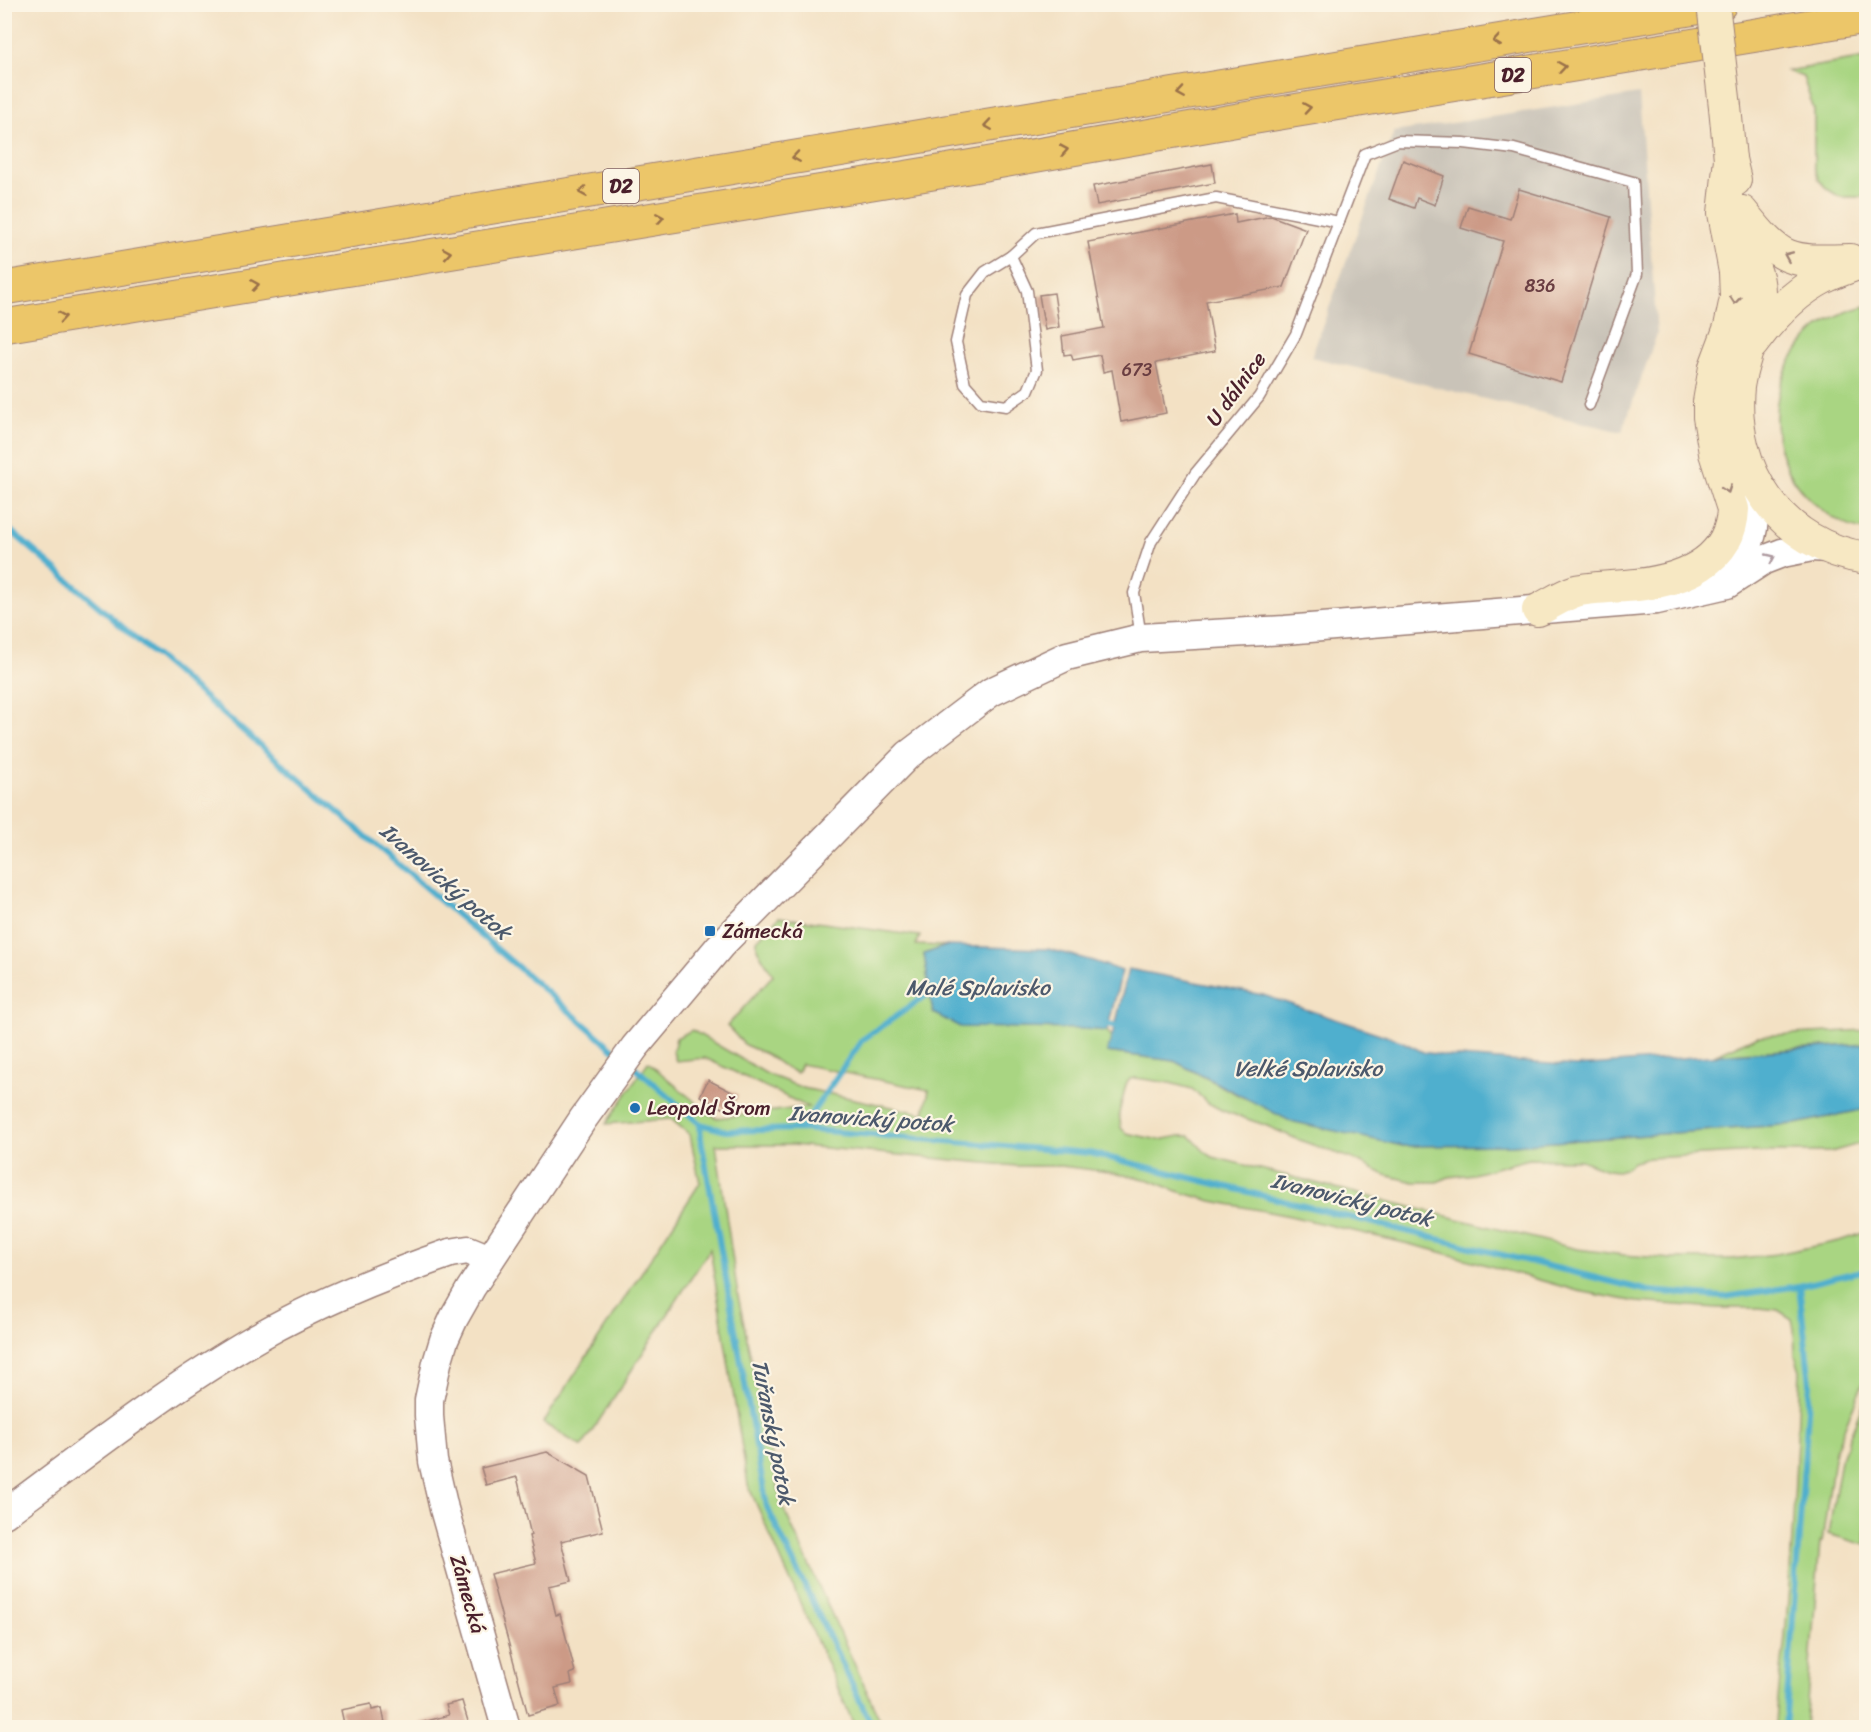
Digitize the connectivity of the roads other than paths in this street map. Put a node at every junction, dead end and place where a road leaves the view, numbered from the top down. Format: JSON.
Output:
{"nodes":[{"id":1,"x":1713,"y":4,"type":"edge"},
{"id":2,"x":1720,"y":4,"type":"edge"},
{"id":3,"x":1866,"y":17,"type":"edge"},
{"id":4,"x":1866,"y":28,"type":"edge"},
{"id":5,"x":1776,"y":32,"type":"junction"},
{"id":6,"x":1730,"y":159,"type":"junction"},
{"id":7,"x":1742,"y":211,"type":"junction"},
{"id":8,"x":1339,"y":222,"type":"junction"},
{"id":9,"x":1011,"y":256,"type":"junction"},
{"id":10,"x":1866,"y":260,"type":"edge"},
{"id":11,"x":4,"y":288,"type":"edge"},
{"id":12,"x":4,"y":326,"type":"edge"},
{"id":13,"x":1746,"y":352,"type":"junction"},
{"id":14,"x":1589,"y":405,"type":"dead end"},
{"id":15,"x":1747,"y":464,"type":"junction"},
{"id":16,"x":1828,"y":548,"type":"junction"},
{"id":17,"x":1866,"y":558,"type":"edge"},
{"id":18,"x":1700,"y":590,"type":"junction"},
{"id":19,"x":1538,"y":610,"type":"junction"},
{"id":20,"x":1142,"y":638,"type":"junction"},
{"id":21,"x":490,"y":1259,"type":"junction"},
{"id":22,"x":4,"y":1514,"type":"edge"},
{"id":23,"x":506,"y":1728,"type":"edge"}],
"edges":[{"from":1,"to":6,"type":"main road","bridge":true},
{"from":2,"to":11,"type":"highway","number":"D2","one_way":true},
{"from":3,"to":5,"type":"highway","number":"D2"},
{"from":4,"to":5,"type":"highway"},
{"from":12,"to":5,"type":"highway","number":"D2","one_way":true},
{"from":6,"to":7,"type":"main road"},
{"from":6,"to":19,"type":"main road","one_way":true},
{"from":10,"to":7,"type":"main road","one_way":true},
{"from":7,"to":13,"type":"main road"},
{"from":8,"to":9,"type":"lane"},
{"from":8,"to":14,"type":"lane","name":"U dálnice"},
{"from":8,"to":20,"type":"lane","name":"U dálnice"},
{"from":9,"to":9,"type":"lane"},
{"from":10,"to":13,"type":"main road"},
{"from":13,"to":15,"type":"main road"},
{"from":15,"to":16,"type":"main road"},
{"from":15,"to":18,"type":"street"},
{"from":16,"to":17,"type":"main road"},
{"from":18,"to":16,"type":"street","name":"Zámecká","one_way":true},
{"from":18,"to":19,"type":"street","name":"Zámecká"},
{"from":19,"to":20,"type":"street","name":"Zámecká"},
{"from":20,"to":21,"type":"street","name":"Zámecká"},
{"from":21,"to":22,"type":"street"},
{"from":21,"to":23,"type":"street","name":"Zámecká"}]}
